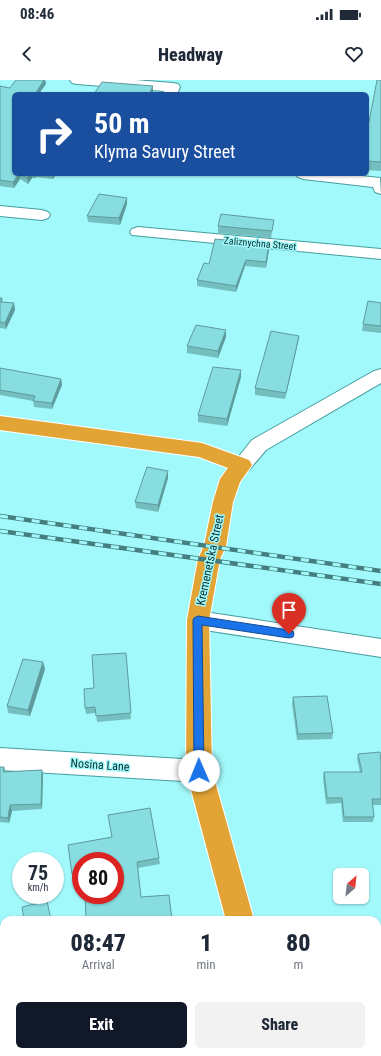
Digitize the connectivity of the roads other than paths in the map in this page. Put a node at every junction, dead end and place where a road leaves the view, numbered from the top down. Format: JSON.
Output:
{"nodes":[{"id":1,"x":77,"y":80,"type":"edge"},
{"id":2,"x":171,"y":92,"type":"edge"},
{"id":3,"x":320,"y":176,"type":"edge"},
{"id":4,"x":381,"y":189,"type":"edge"},
{"id":5,"x":0,"y":211,"type":"edge"},
{"id":6,"x":42,"y":215,"type":"dead end"},
{"id":7,"x":138,"y":232,"type":"dead end"},
{"id":8,"x":381,"y":254,"type":"edge"},
{"id":9,"x":381,"y":375,"type":"edge"},
{"id":10,"x":0,"y":423,"type":"edge"},
{"id":11,"x":242,"y":465,"type":"junction"},
{"id":12,"x":198,"y":620,"type":"junction"},
{"id":13,"x":381,"y":648,"type":"edge"},
{"id":14,"x":0,"y":759,"type":"edge"},
{"id":15,"x":199,"y":771,"type":"junction"},
{"id":16,"x":239,"y":916,"type":"edge"}],
"edges":[{"from":1,"to":2,"type":"street"},
{"from":3,"to":4,"type":"street"},
{"from":5,"to":6,"type":"street"},
{"from":7,"to":8,"type":"street","name":"Zaliznychna Street"},
{"from":9,"to":11,"type":"street"},
{"from":10,"to":11,"type":"highway"},
{"from":11,"to":12,"type":"highway","name":"Kremenetska Street"},
{"from":12,"to":13,"type":"street"},
{"from":12,"to":15,"type":"highway","name":"Kremenetska Street"},
{"from":14,"to":15,"type":"street","name":"Nosina Lane"},
{"from":15,"to":16,"type":"highway","name":"Kremenetska Street"}]}
